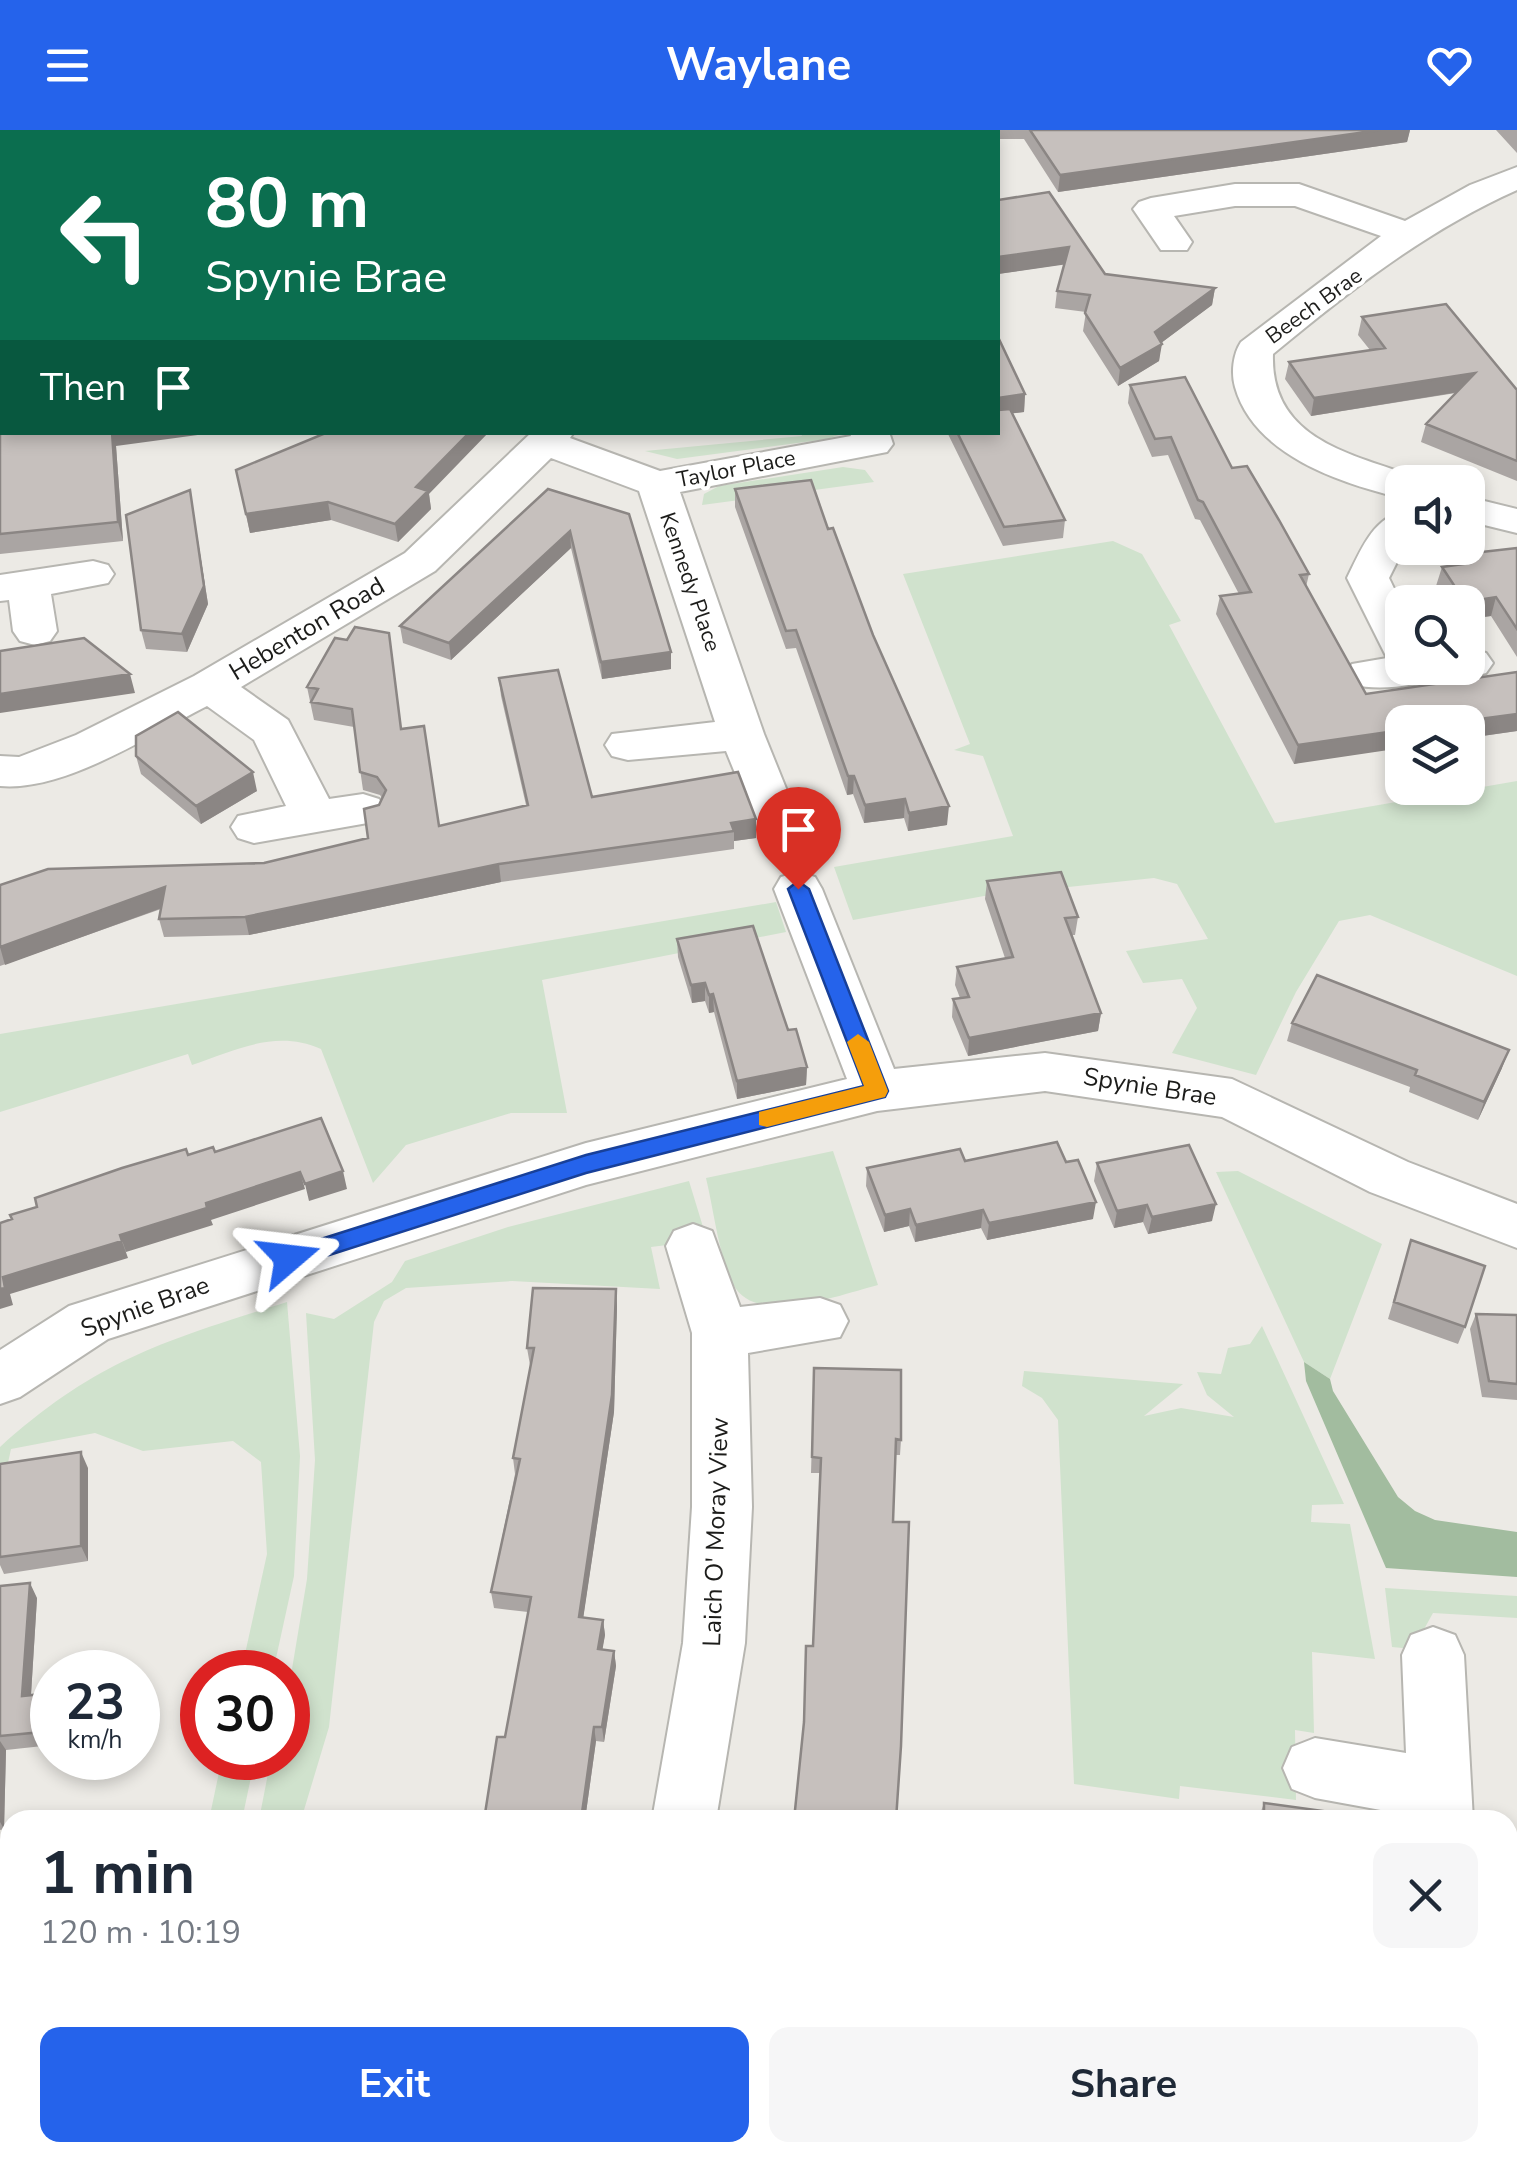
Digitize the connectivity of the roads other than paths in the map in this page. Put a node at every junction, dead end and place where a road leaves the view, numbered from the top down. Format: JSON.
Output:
{"nodes":[{"id":1,"x":1517,"y":177,"type":"edge"},
{"id":2,"x":1411,"y":235,"type":"junction"},
{"id":3,"x":1174,"y":242,"type":"dead end"},
{"id":4,"x":551,"y":438,"type":"edge"},
{"id":5,"x":872,"y":438,"type":"edge"},
{"id":6,"x":1385,"y":479,"type":"edge"},
{"id":7,"x":892,"y":482,"type":"dead end"},
{"id":8,"x":657,"y":484,"type":"junction"},
{"id":9,"x":1485,"y":513,"type":"edge"},
{"id":10,"x":1517,"y":521,"type":"edge"},
{"id":11,"x":1385,"y":544,"type":"edge"},
{"id":12,"x":93,"y":574,"type":"dead end"},
{"id":13,"x":14,"y":586,"type":"edge"},
{"id":14,"x":1385,"y":613,"type":"edge"},
{"id":15,"x":35,"y":632,"type":"dead end"},
{"id":16,"x":1385,"y":672,"type":"edge"},
{"id":17,"x":1367,"y":674,"type":"dead end"},
{"id":18,"x":210,"y":686,"type":"junction"},
{"id":19,"x":742,"y":734,"type":"junction"},
{"id":20,"x":628,"y":745,"type":"dead end"},
{"id":21,"x":19,"y":785,"type":"edge"},
{"id":22,"x":363,"y":810,"type":"edge"},
{"id":23,"x":315,"y":818,"type":"junction"},
{"id":24,"x":254,"y":827,"type":"dead end"},
{"id":25,"x":781,"y":833,"type":"dead end"},
{"id":26,"x":798,"y":889,"type":"dead end"},
{"id":27,"x":877,"y":1091,"type":"junction"},
{"id":28,"x":1517,"y":1226,"type":"edge"},
{"id":29,"x":694,"y":1246,"type":"dead end"},
{"id":30,"x":820,"y":1320,"type":"dead end"},
{"id":31,"x":720,"y":1333,"type":"junction"},
{"id":32,"x":0,"y":1380,"type":"edge"},
{"id":33,"x":1433,"y":1655,"type":"dead end"},
{"id":34,"x":1314,"y":1768,"type":"dead end"},
{"id":35,"x":1440,"y":1805,"type":"edge"},
{"id":36,"x":686,"y":1810,"type":"edge"}],
"edges":[{"from":1,"to":2,"type":"street","name":"Beech Brae"},
{"from":2,"to":3,"type":"street"},
{"from":2,"to":6,"type":"street","name":"Beech Brae"},
{"from":4,"to":8,"type":"street","name":"Kennedy Place"},
{"from":4,"to":18,"type":"street","name":"Hebenton Road"},
{"from":5,"to":7,"type":"street","name":"Taylor Place"},
{"from":5,"to":8,"type":"street","name":"Taylor Place"},
{"from":8,"to":19,"type":"street","name":"Kennedy Place"},
{"from":9,"to":10,"type":"street"},
{"from":11,"to":14,"type":"street"},
{"from":12,"to":13,"type":"street"},
{"from":13,"to":15,"type":"street"},
{"from":16,"to":17,"type":"street"},
{"from":18,"to":21,"type":"street","name":"Hebenton Road"},
{"from":18,"to":23,"type":"street"},
{"from":19,"to":20,"type":"street"},
{"from":19,"to":25,"type":"street","name":"Kennedy Place"},
{"from":22,"to":23,"type":"street"},
{"from":23,"to":24,"type":"street"},
{"from":26,"to":27,"type":"street"},
{"from":27,"to":28,"type":"street","name":"Spynie Brae"},
{"from":27,"to":32,"type":"street","name":"Spynie Brae"},
{"from":29,"to":31,"type":"street","name":"Laich O' Moray View"},
{"from":30,"to":31,"type":"street"},
{"from":31,"to":36,"type":"street","name":"Laich O' Moray View"},
{"from":33,"to":35,"type":"street"},
{"from":34,"to":35,"type":"street"}]}
